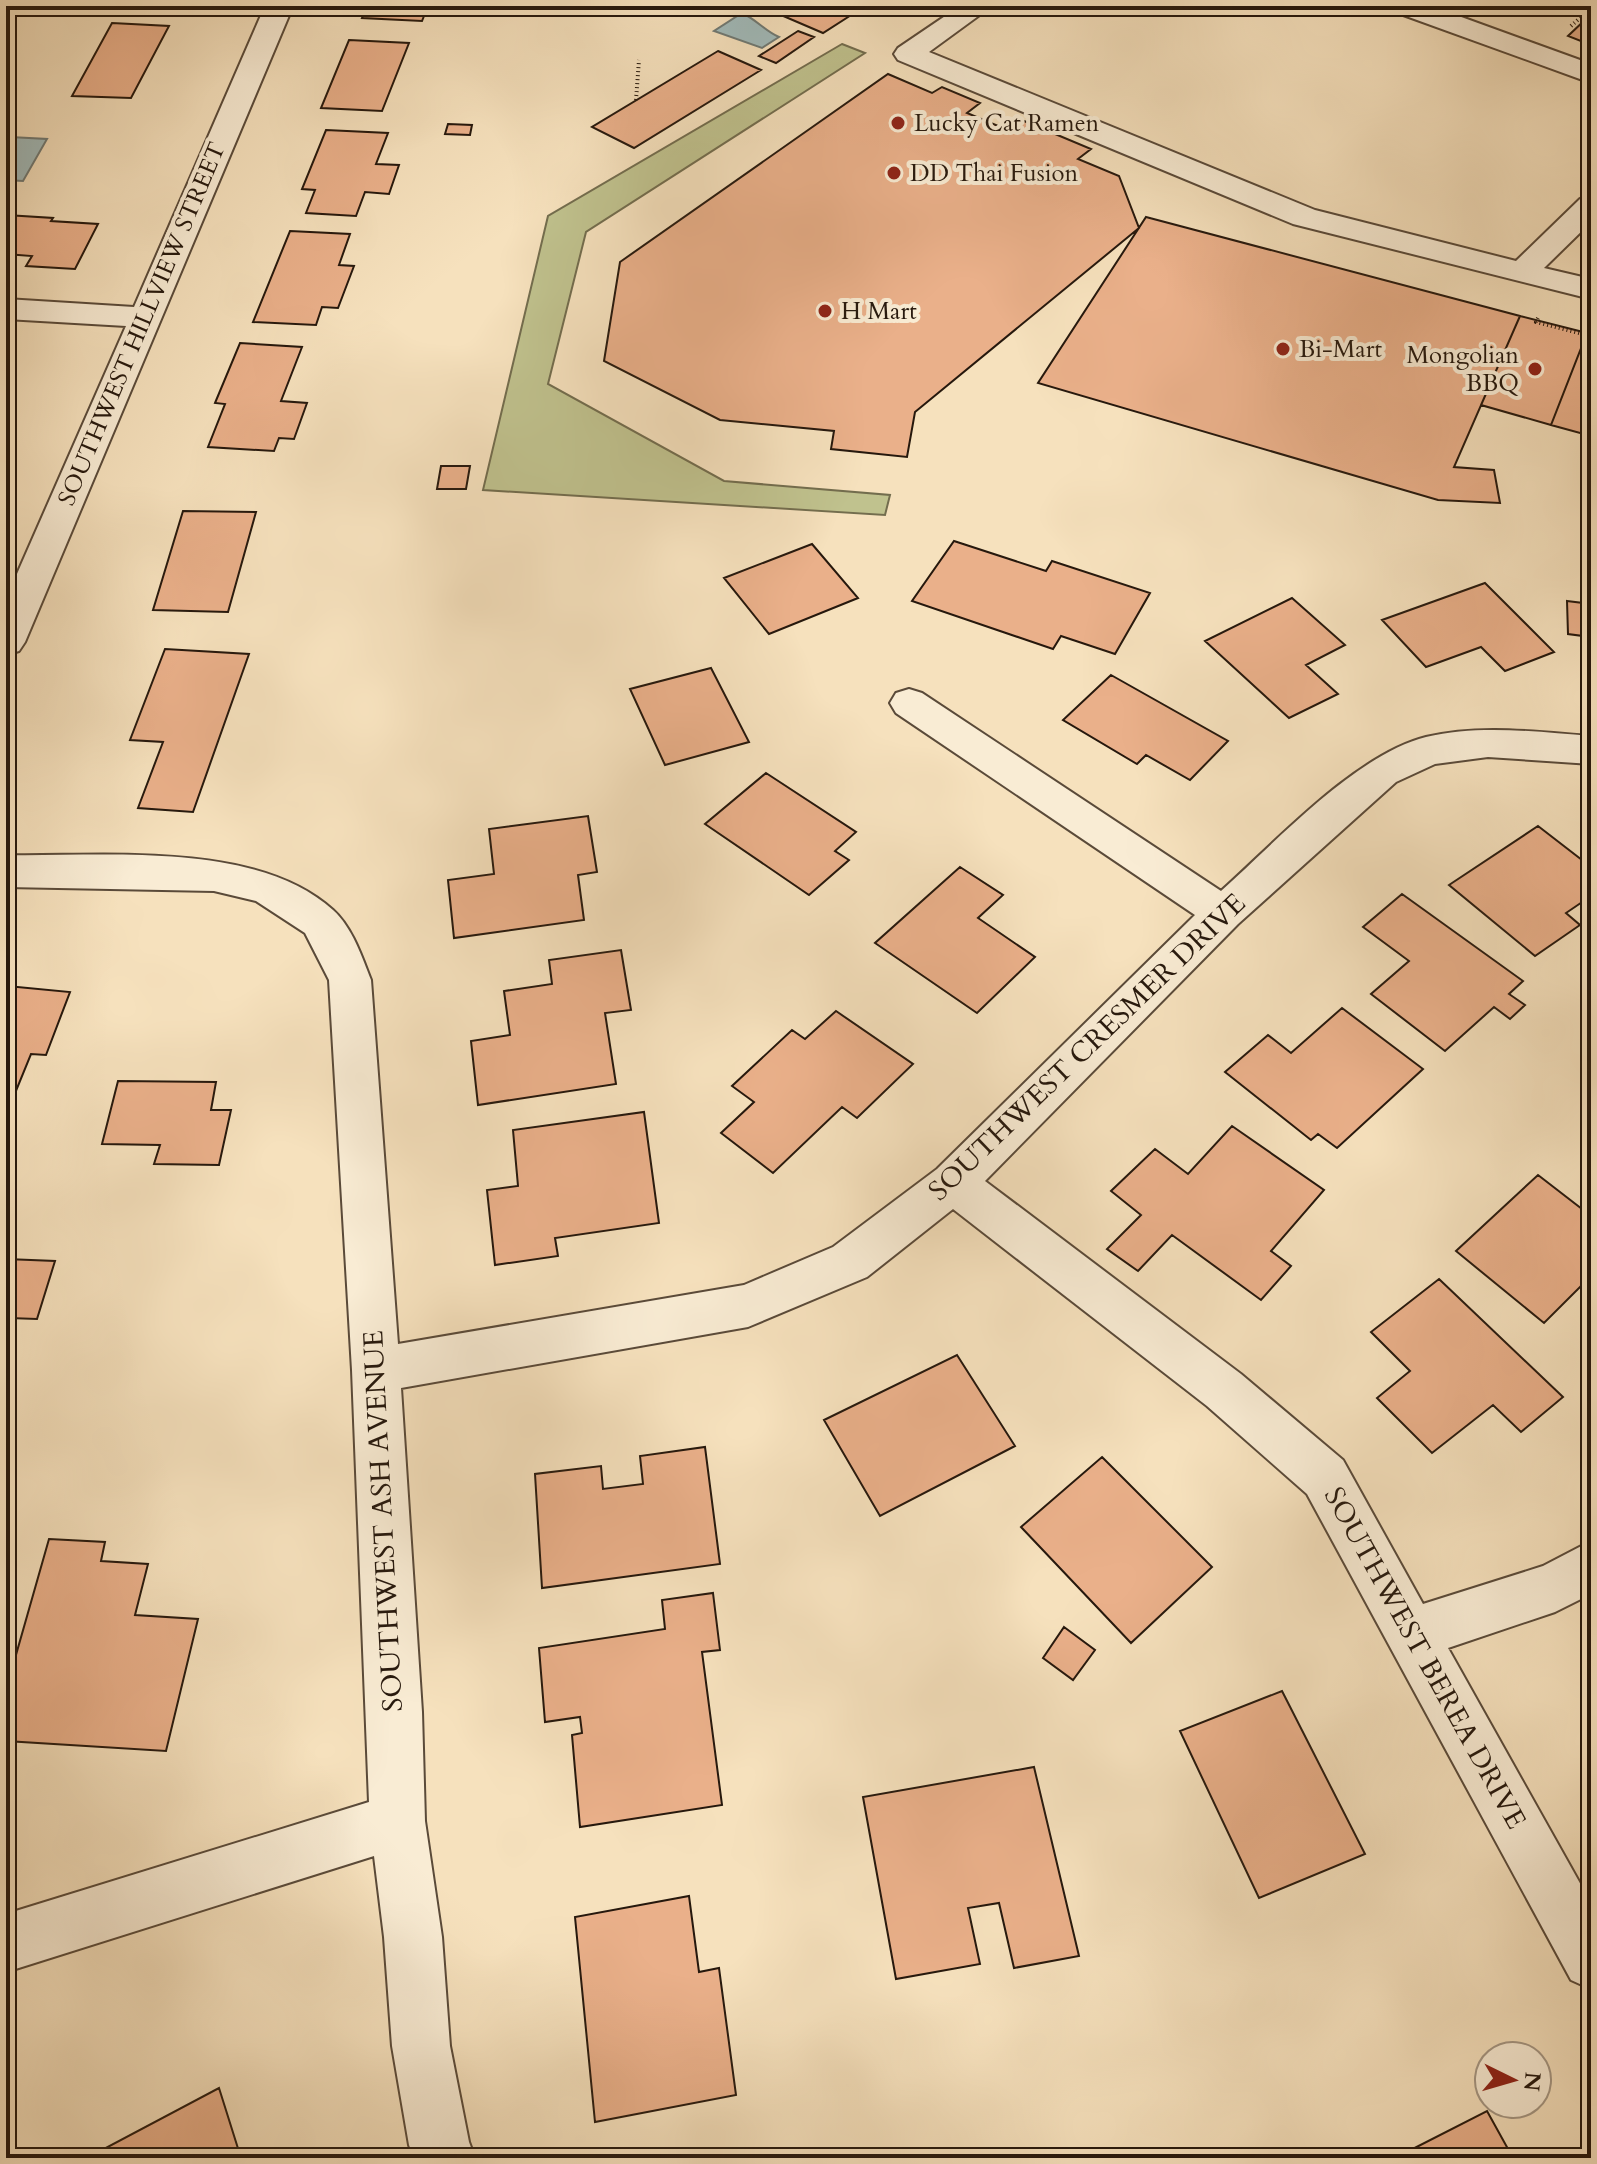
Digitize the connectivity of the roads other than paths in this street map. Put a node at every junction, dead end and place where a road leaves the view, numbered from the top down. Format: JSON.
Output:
{"nodes":[{"id":1,"x":279,"y":6,"type":"edge"},
{"id":2,"x":978,"y":6,"type":"edge"},
{"id":3,"x":1405,"y":6,"type":"edge"},
{"id":4,"x":1591,"y":74,"type":"edge"},
{"id":5,"x":1591,"y":205,"type":"edge"},
{"id":6,"x":1522,"y":272,"type":"junction"},
{"id":7,"x":1591,"y":289,"type":"edge"},
{"id":8,"x":6,"y":309,"type":"edge"},
{"id":9,"x":144,"y":317,"type":"junction"},
{"id":10,"x":6,"y":642,"type":"edge"},
{"id":11,"x":909,"y":703,"type":"dead end"},
{"id":12,"x":1591,"y":750,"type":"edge"},
{"id":13,"x":6,"y":871,"type":"edge"},
{"id":14,"x":1223,"y":913,"type":"junction"},
{"id":15,"x":953,"y":1183,"type":"junction"},
{"id":16,"x":376,"y":1370,"type":"junction"},
{"id":17,"x":1591,"y":1566,"type":"edge"},
{"id":18,"x":1411,"y":1634,"type":"junction"},
{"id":19,"x":397,"y":1821,"type":"junction"},
{"id":20,"x":6,"y":1943,"type":"edge"},
{"id":21,"x":1591,"y":1960,"type":"edge"},
{"id":22,"x":445,"y":2158,"type":"edge"}],
"edges":[{"from":1,"to":9,"type":"street","name":"SOUTHWEST HILLVIEW STREET"},
{"from":2,"to":6,"type":"street"},
{"from":3,"to":4,"type":"street"},
{"from":5,"to":6,"type":"street"},
{"from":6,"to":7,"type":"street"},
{"from":8,"to":9,"type":"street"},
{"from":9,"to":10,"type":"street","name":"SOUTHWEST HILLVIEW STREET"},
{"from":11,"to":14,"type":"street"},
{"from":12,"to":14,"type":"street","name":"SOUTHWEST CRESMER DRIVE"},
{"from":13,"to":16,"type":"street","name":"SOUTHWEST ASH AVENUE"},
{"from":14,"to":15,"type":"street","name":"SOUTHWEST CRESMER DRIVE"},
{"from":15,"to":16,"type":"street","name":"SOUTHWEST CRESMER DRIVE"},
{"from":15,"to":18,"type":"street","name":"SOUTHWEST BEREA DRIVE"},
{"from":16,"to":19,"type":"street","name":"SOUTHWEST ASH AVENUE"},
{"from":17,"to":18,"type":"street"},
{"from":18,"to":21,"type":"street","name":"SOUTHWEST BEREA DRIVE"},
{"from":19,"to":20,"type":"street"},
{"from":19,"to":22,"type":"street","name":"SOUTHWEST ASH AVENUE"}]}
